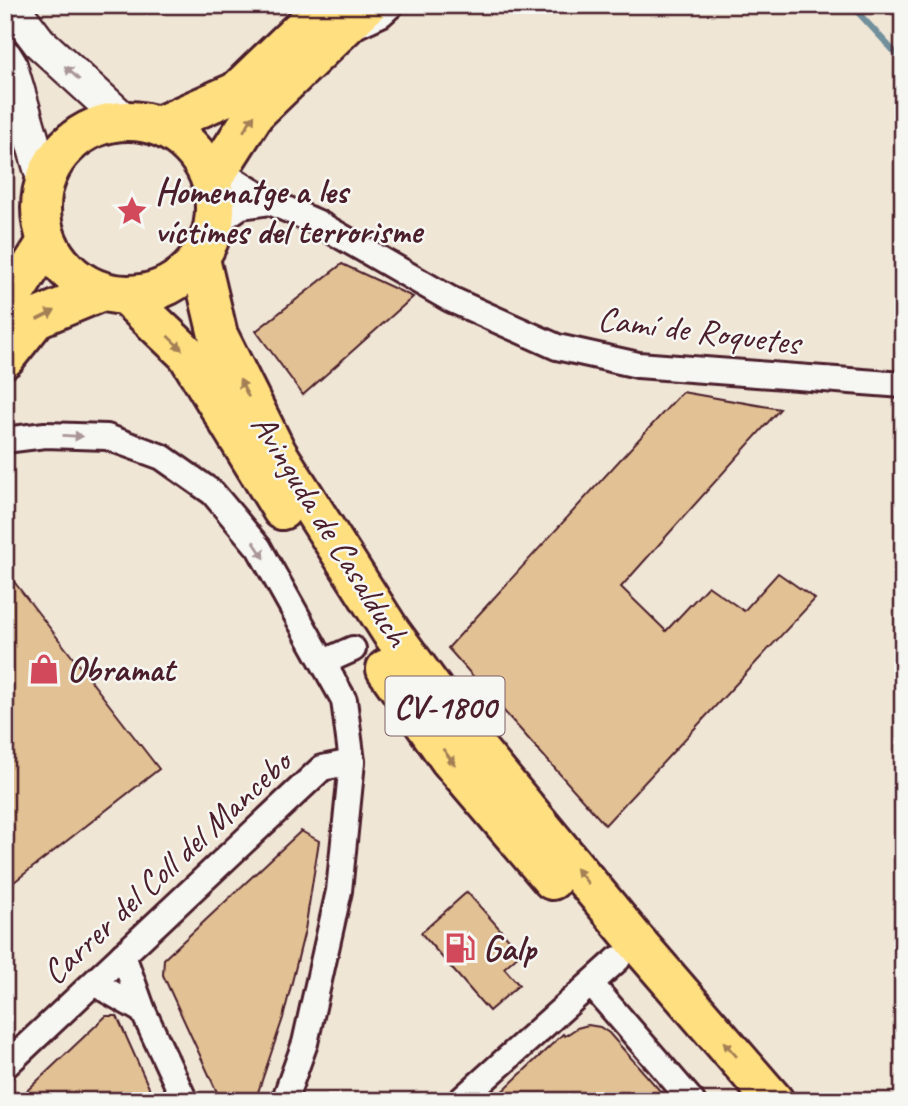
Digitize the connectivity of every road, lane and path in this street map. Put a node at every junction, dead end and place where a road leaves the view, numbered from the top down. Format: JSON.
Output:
{"nodes":[{"id":1,"x":11,"y":5,"type":"edge"},
{"id":2,"x":367,"y":5,"type":"edge"},
{"id":3,"x":391,"y":5,"type":"edge"},
{"id":4,"x":324,"y":16,"type":"edge"},
{"id":5,"x":5,"y":57,"type":"edge"},
{"id":6,"x":122,"y":119,"type":"junction"},
{"id":7,"x":161,"y":125,"type":"junction"},
{"id":8,"x":44,"y":180,"type":"junction"},
{"id":9,"x":212,"y":181,"type":"junction"},
{"id":10,"x":270,"y":202,"type":"junction"},
{"id":11,"x":215,"y":224,"type":"junction"},
{"id":12,"x":47,"y":242,"type":"junction"},
{"id":13,"x":200,"y":258,"type":"junction"},
{"id":14,"x":113,"y":294,"type":"junction"},
{"id":15,"x":8,"y":304,"type":"edge"},
{"id":16,"x":10,"y":358,"type":"edge"},
{"id":17,"x":903,"y":385,"type":"edge"},
{"id":18,"x":5,"y":440,"type":"edge"},
{"id":19,"x":353,"y":649,"type":"dead end"},
{"id":20,"x":324,"y":662,"type":"junction"},
{"id":21,"x":352,"y":762,"type":"junction"},
{"id":22,"x":123,"y":955,"type":"junction"},
{"id":23,"x":618,"y":959,"type":"junction"},
{"id":24,"x":94,"y":982,"type":"junction"},
{"id":25,"x":591,"y":984,"type":"junction"},
{"id":26,"x":143,"y":1011,"type":"junction"},
{"id":27,"x":5,"y":1066,"type":"edge"},
{"id":28,"x":185,"y":1101,"type":"edge"},
{"id":29,"x":284,"y":1101,"type":"edge"},
{"id":30,"x":460,"y":1101,"type":"edge"},
{"id":31,"x":692,"y":1101,"type":"edge"},
{"id":32,"x":741,"y":1101,"type":"edge"},
{"id":33,"x":774,"y":1101,"type":"edge"}],
"edges":[{"from":6,"to":1,"type":"main road","one_way":true},
{"from":2,"to":4,"type":"main road"},
{"from":3,"to":4,"type":"street"},
{"from":4,"to":7,"type":"main road"},
{"from":9,"to":4,"type":"main road","one_way":true},
{"from":5,"to":8,"type":"main road"},
{"from":6,"to":7,"type":"main road"},
{"from":6,"to":8,"type":"main road"},
{"from":7,"to":9,"type":"main road"},
{"from":8,"to":12,"type":"main road"},
{"from":9,"to":10,"type":"street","name":"Camí de Roquetes"},
{"from":9,"to":11,"type":"main road"},
{"from":10,"to":11,"type":"street"},
{"from":10,"to":17,"type":"street","name":"Camí de Roquetes"},
{"from":11,"to":13,"type":"main road"},
{"from":12,"to":14,"type":"main road"},
{"from":12,"to":15,"type":"main road"},
{"from":13,"to":14,"type":"main road"},
{"from":33,"to":13,"type":"main road","name":"Avinguda de Casalduch","number":"CV-1800","one_way":true},
{"from":16,"to":14,"type":"main road","one_way":true},
{"from":14,"to":23,"type":"main road","name":"Avinguda de Casalduch","number":"CV-1800","one_way":true},
{"from":18,"to":20,"type":"street","one_way":true},
{"from":19,"to":20,"type":"street"},
{"from":20,"to":21,"type":"street"},
{"from":21,"to":22,"type":"street","name":"Carrer del Coll del Mancebo"},
{"from":21,"to":29,"type":"street"},
{"from":22,"to":24,"type":"street","name":"Carrer del Coll del Mancebo"},
{"from":22,"to":26,"type":"street"},
{"from":23,"to":25,"type":"street"},
{"from":23,"to":32,"type":"main road","name":"Avinguda de Casalduch","number":"CV-1800"},
{"from":24,"to":26,"type":"street"},
{"from":24,"to":27,"type":"street","name":"Carrer del Coll del Mancebo"},
{"from":25,"to":30,"type":"street"},
{"from":25,"to":31,"type":"street"},
{"from":26,"to":28,"type":"street"}]}
